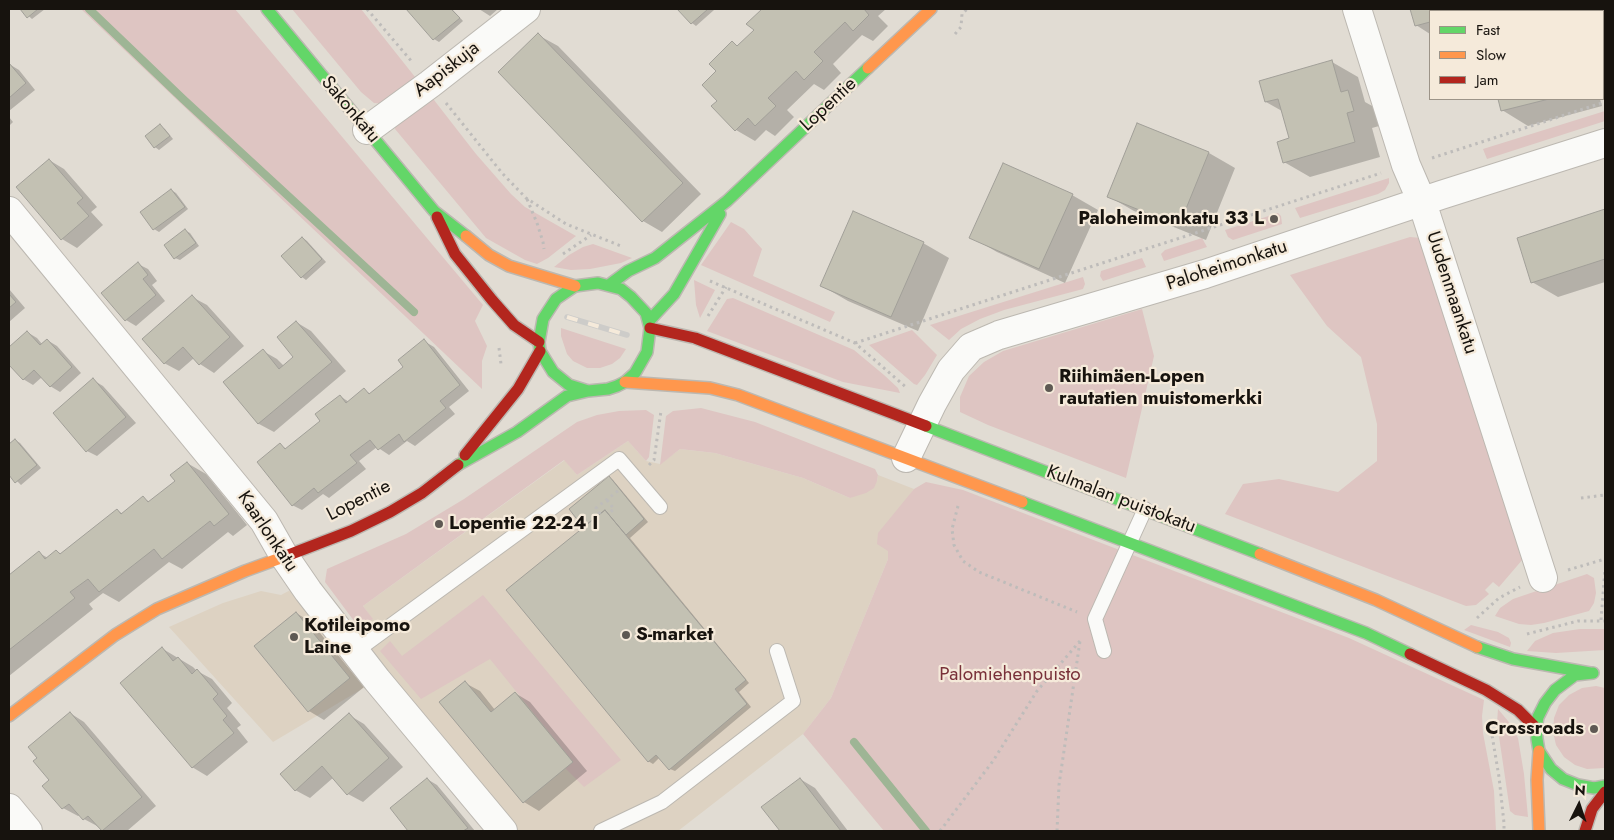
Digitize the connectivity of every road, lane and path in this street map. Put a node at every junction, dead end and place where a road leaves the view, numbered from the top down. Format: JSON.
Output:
{"nodes":[{"id":1,"x":267,"y":9,"type":"edge"},
{"id":2,"x":367,"y":9,"type":"edge"},
{"id":3,"x":526,"y":9,"type":"edge"},
{"id":4,"x":931,"y":9,"type":"edge"},
{"id":5,"x":967,"y":9,"type":"edge"},
{"id":6,"x":1357,"y":9,"type":"edge"},
{"id":7,"x":955,"y":34,"type":"dead end"},
{"id":8,"x":430,"y":84,"type":"junction"},
{"id":9,"x":1605,"y":102,"type":"edge"},
{"id":10,"x":367,"y":130,"type":"junction"},
{"id":11,"x":1605,"y":143,"type":"edge"},
{"id":12,"x":1406,"y":165,"type":"junction"},
{"id":13,"x":526,"y":198,"type":"junction"},
{"id":14,"x":727,"y":202,"type":"junction"},
{"id":15,"x":1422,"y":202,"type":"junction"},
{"id":16,"x":9,"y":211,"type":"edge"},
{"id":17,"x":434,"y":211,"type":"junction"},
{"id":18,"x":591,"y":235,"type":"junction"},
{"id":19,"x":626,"y":248,"type":"dead end"},
{"id":20,"x":546,"y":265,"type":"junction"},
{"id":21,"x":535,"y":274,"type":"junction"},
{"id":22,"x":609,"y":285,"type":"junction"},
{"id":23,"x":575,"y":286,"type":"junction"},
{"id":24,"x":650,"y":325,"type":"junction"},
{"id":25,"x":854,"y":343,"type":"dead end"},
{"id":26,"x":498,"y":345,"type":"dead end"},
{"id":27,"x":540,"y":346,"type":"junction"},
{"id":28,"x":502,"y":372,"type":"dead end"},
{"id":29,"x":625,"y":382,"type":"junction"},
{"id":30,"x":588,"y":390,"type":"junction"},
{"id":31,"x":922,"y":425,"type":"junction"},
{"id":32,"x":906,"y":458,"type":"junction"},
{"id":33,"x":454,"y":468,"type":"junction"},
{"id":34,"x":1605,"y":495,"type":"edge"},
{"id":35,"x":1581,"y":498,"type":"dead end"},
{"id":36,"x":607,"y":500,"type":"dead end"},
{"id":37,"x":960,"y":501,"type":"dead end"},
{"id":38,"x":660,"y":508,"type":"dead end"},
{"id":39,"x":1145,"y":509,"type":"junction"},
{"id":40,"x":608,"y":514,"type":"dead end"},
{"id":41,"x":1130,"y":544,"type":"junction"},
{"id":42,"x":284,"y":556,"type":"junction"},
{"id":43,"x":1605,"y":558,"type":"edge"},
{"id":44,"x":1605,"y":569,"type":"edge"},
{"id":45,"x":1543,"y":578,"type":"junction"},
{"id":46,"x":1095,"y":619,"type":"junction"},
{"id":47,"x":1476,"y":619,"type":"dead end"},
{"id":48,"x":1601,"y":620,"type":"dead end"},
{"id":49,"x":1080,"y":641,"type":"junction"},
{"id":50,"x":356,"y":651,"type":"junction"},
{"id":51,"x":777,"y":651,"type":"dead end"},
{"id":52,"x":1104,"y":651,"type":"dead end"},
{"id":53,"x":1590,"y":673,"type":"junction"},
{"id":54,"x":1604,"y":673,"type":"edge"},
{"id":55,"x":9,"y":716,"type":"edge"},
{"id":56,"x":1536,"y":728,"type":"junction"},
{"id":57,"x":1539,"y":751,"type":"junction"},
{"id":58,"x":1605,"y":786,"type":"edge"},
{"id":59,"x":1605,"y":792,"type":"edge"},
{"id":60,"x":9,"y":808,"type":"edge"},
{"id":61,"x":28,"y":831,"type":"edge"},
{"id":62,"x":503,"y":831,"type":"edge"},
{"id":63,"x":601,"y":831,"type":"edge"},
{"id":64,"x":940,"y":831,"type":"edge"},
{"id":65,"x":1057,"y":831,"type":"edge"},
{"id":66,"x":1539,"y":831,"type":"edge"},
{"id":67,"x":1585,"y":831,"type":"edge"}],
"edges":[{"from":1,"to":10,"type":"street","name":"Sakonkatu"},
{"from":2,"to":8,"type":"path"},
{"from":3,"to":8,"type":"street","name":"Aapiskuja"},
{"from":4,"to":14,"type":"street","name":"Lopentie"},
{"from":5,"to":7,"type":"path"},
{"from":6,"to":12,"type":"street","name":"Uudenmaankatu"},
{"from":8,"to":10,"type":"street","name":"Aapiskuja"},
{"from":8,"to":13,"type":"path"},
{"from":9,"to":12,"type":"path"},
{"from":10,"to":17,"type":"street","name":"Sakonkatu"},
{"from":11,"to":15,"type":"street","name":"Paloheimonkatu"},
{"from":12,"to":15,"type":"street","name":"Uudenmaankatu"},
{"from":12,"to":25,"type":"path"},
{"from":13,"to":18,"type":"path"},
{"from":13,"to":20,"type":"path"},
{"from":14,"to":22,"type":"street","name":"Lopentie"},
{"from":14,"to":24,"type":"street","name":"Lopentie"},
{"from":15,"to":31,"type":"street","name":"Paloheimonkatu"},
{"from":15,"to":45,"type":"street","name":"Uudenmaankatu"},
{"from":16,"to":42,"type":"street","name":"Kaarlonkatu"},
{"from":17,"to":21,"type":"street","name":"Sakonkatu"},
{"from":17,"to":27,"type":"street","name":"Sakonkatu"},
{"from":18,"to":19,"type":"path"},
{"from":18,"to":20,"type":"path"},
{"from":20,"to":21,"type":"path"},
{"from":21,"to":23,"type":"street","name":"Sakonkatu"},
{"from":22,"to":23,"type":"street"},
{"from":22,"to":24,"type":"street"},
{"from":23,"to":27,"type":"street"},
{"from":24,"to":29,"type":"street"},
{"from":24,"to":31,"type":"street","name":"Kulmalan puistokatu"},
{"from":26,"to":28,"type":"path"},
{"from":27,"to":30,"type":"street"},
{"from":27,"to":33,"type":"street","name":"Lopentie"},
{"from":29,"to":30,"type":"street"},
{"from":29,"to":32,"type":"street","name":"Kulmalan puistokatu"},
{"from":30,"to":33,"type":"street","name":"Lopentie"},
{"from":31,"to":32,"type":"street","name":"Paloheimonkatu"},
{"from":31,"to":39,"type":"street","name":"Kulmalan puistokatu"},
{"from":32,"to":41,"type":"street","name":"Kulmalan puistokatu"},
{"from":33,"to":42,"type":"street","name":"Lopentie"},
{"from":34,"to":35,"type":"path"},
{"from":36,"to":40,"type":"path"},
{"from":37,"to":46,"type":"path"},
{"from":38,"to":50,"type":"lane"},
{"from":39,"to":41,"type":"lane"},
{"from":39,"to":53,"type":"street","name":"Kulmalan puistokatu"},
{"from":41,"to":46,"type":"lane"},
{"from":41,"to":56,"type":"street","name":"Kulmalan puistokatu"},
{"from":42,"to":50,"type":"street","name":"Kaarlonkatu"},
{"from":42,"to":55,"type":"street","name":"Lopentie"},
{"from":43,"to":45,"type":"path"},
{"from":44,"to":48,"type":"path"},
{"from":45,"to":47,"type":"path"},
{"from":46,"to":49,"type":"path"},
{"from":46,"to":52,"type":"lane"},
{"from":49,"to":64,"type":"path"},
{"from":49,"to":65,"type":"path"},
{"from":50,"to":62,"type":"street","name":"Kaarlonkatu"},
{"from":51,"to":63,"type":"lane"},
{"from":53,"to":54,"type":"street"},
{"from":53,"to":56,"type":"street"},
{"from":56,"to":57,"type":"street"},
{"from":57,"to":58,"type":"street"},
{"from":57,"to":66,"type":"street"},
{"from":59,"to":67,"type":"street"},
{"from":60,"to":61,"type":"street"}]}
